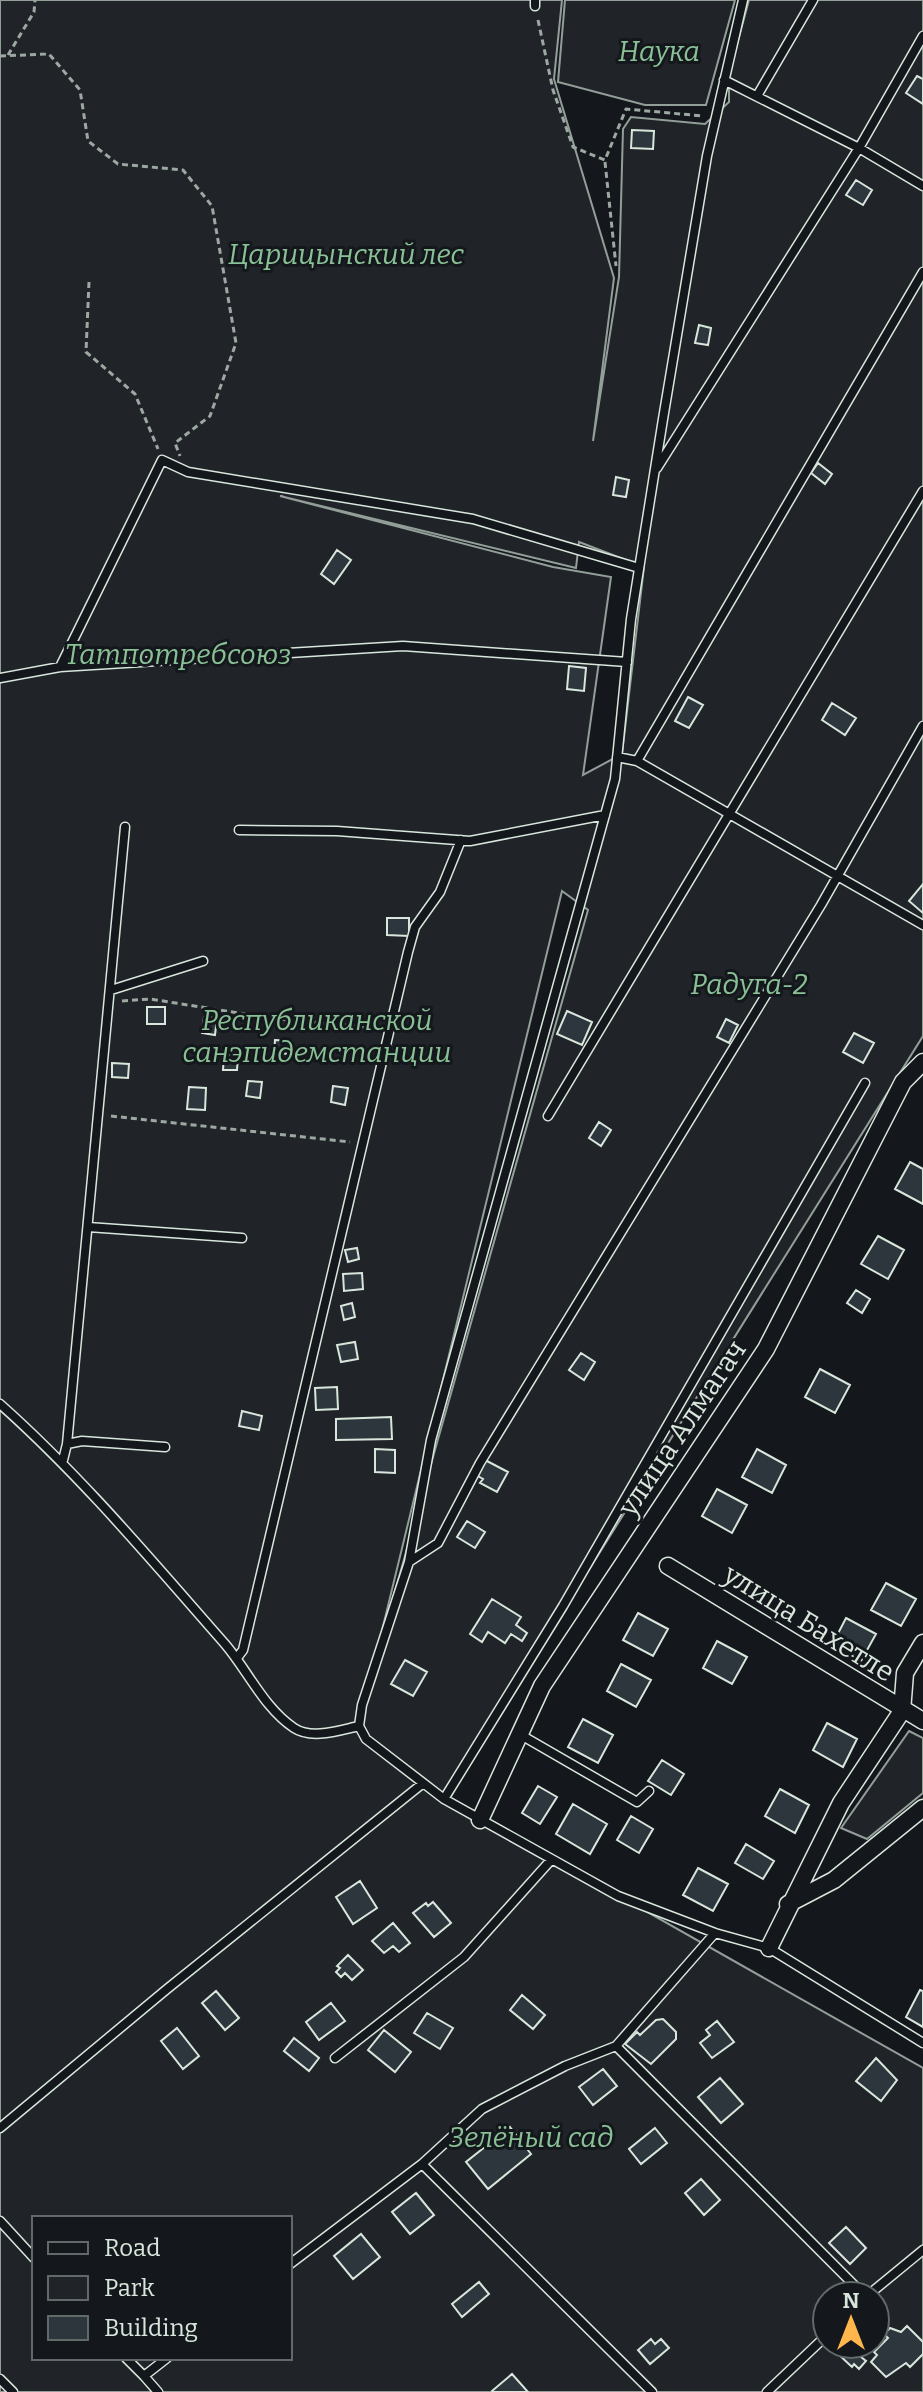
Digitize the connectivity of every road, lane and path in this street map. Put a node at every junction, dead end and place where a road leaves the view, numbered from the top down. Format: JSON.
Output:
{"nodes":[{"id":1,"x":35,"y":0,"type":"edge"},
{"id":2,"x":743,"y":0,"type":"edge"},
{"id":3,"x":813,"y":0,"type":"edge"},
{"id":4,"x":535,"y":3,"type":"edge"},
{"id":5,"x":923,"y":36,"type":"edge"},
{"id":6,"x":8,"y":55,"type":"junction"},
{"id":7,"x":0,"y":56,"type":"edge"},
{"id":8,"x":724,"y":80,"type":"junction"},
{"id":9,"x":757,"y":96,"type":"junction"},
{"id":10,"x":716,"y":118,"type":"junction"},
{"id":11,"x":859,"y":148,"type":"junction"},
{"id":12,"x":605,"y":160,"type":"junction"},
{"id":13,"x":923,"y":186,"type":"edge"},
{"id":14,"x":616,"y":266,"type":"dead end"},
{"id":15,"x":923,"y":272,"type":"edge"},
{"id":16,"x":89,"y":282,"type":"dead end"},
{"id":17,"x":162,"y":460,"type":"junction"},
{"id":18,"x":654,"y":471,"type":"junction"},
{"id":19,"x":188,"y":472,"type":"junction"},
{"id":20,"x":923,"y":491,"type":"edge"},
{"id":21,"x":639,"y":568,"type":"junction"},
{"id":22,"x":627,"y":662,"type":"junction"},
{"id":23,"x":60,"y":667,"type":"junction"},
{"id":24,"x":0,"y":678,"type":"edge"},
{"id":25,"x":923,"y":726,"type":"edge"},
{"id":26,"x":617,"y":757,"type":"junction"},
{"id":27,"x":637,"y":761,"type":"junction"},
{"id":28,"x":605,"y":815,"type":"junction"},
{"id":29,"x":727,"y":815,"type":"junction"},
{"id":30,"x":125,"y":827,"type":"dead end"},
{"id":31,"x":239,"y":830,"type":"dead end"},
{"id":32,"x":461,"y":840,"type":"junction"},
{"id":33,"x":838,"y":875,"type":"junction"},
{"id":34,"x":923,"y":925,"type":"edge"},
{"id":35,"x":203,"y":961,"type":"dead end"},
{"id":36,"x":111,"y":990,"type":"junction"},
{"id":37,"x":110,"y":1002,"type":"junction"},
{"id":38,"x":388,"y":1029,"type":"junction"},
{"id":39,"x":923,"y":1062,"type":"edge"},
{"id":40,"x":865,"y":1083,"type":"dead end"},
{"id":41,"x":99,"y":1115,"type":"junction"},
{"id":42,"x":548,"y":1116,"type":"dead end"},
{"id":43,"x":362,"y":1144,"type":"junction"},
{"id":44,"x":88,"y":1227,"type":"junction"},
{"id":45,"x":242,"y":1238,"type":"dead end"},
{"id":46,"x":0,"y":1404,"type":"edge"},
{"id":47,"x":67,"y":1444,"type":"junction"},
{"id":48,"x":165,"y":1447,"type":"dead end"},
{"id":49,"x":63,"y":1460,"type":"junction"},
{"id":50,"x":409,"y":1562,"type":"junction"},
{"id":51,"x":668,"y":1566,"type":"dead end"},
{"id":52,"x":923,"y":1643,"type":"edge"},
{"id":53,"x":237,"y":1658,"type":"junction"},
{"id":54,"x":902,"y":1711,"type":"junction"},
{"id":55,"x":923,"y":1721,"type":"edge"},
{"id":56,"x":359,"y":1726,"type":"junction"},
{"id":57,"x":521,"y":1735,"type":"junction"},
{"id":58,"x":422,"y":1784,"type":"junction"},
{"id":59,"x":649,"y":1791,"type":"dead end"},
{"id":60,"x":444,"y":1799,"type":"junction"},
{"id":61,"x":923,"y":1808,"type":"edge"},
{"id":62,"x":480,"y":1820,"type":"junction"},
{"id":63,"x":551,"y":1860,"type":"junction"},
{"id":64,"x":788,"y":1904,"type":"junction"},
{"id":65,"x":715,"y":1933,"type":"junction"},
{"id":66,"x":769,"y":1948,"type":"junction"},
{"id":67,"x":923,"y":2043,"type":"edge"},
{"id":68,"x":616,"y":2046,"type":"junction"},
{"id":69,"x":335,"y":2058,"type":"dead end"},
{"id":70,"x":0,"y":2128,"type":"edge"},
{"id":71,"x":422,"y":2164,"type":"junction"},
{"id":72,"x":0,"y":2221,"type":"edge"},
{"id":73,"x":923,"y":2250,"type":"edge"},
{"id":74,"x":32,"y":2256,"type":"edge"},
{"id":75,"x":292,"y":2262,"type":"edge"},
{"id":76,"x":850,"y":2280,"type":"edge"},
{"id":77,"x":886,"y":2280,"type":"edge"},
{"id":78,"x":811,"y":2350,"type":"edge"},
{"id":79,"x":128,"y":2360,"type":"edge"},
{"id":80,"x":164,"y":2360,"type":"edge"},
{"id":81,"x":144,"y":2376,"type":"junction"},
{"id":82,"x":0,"y":2379,"type":"edge"},
{"id":83,"x":13,"y":2392,"type":"edge"},
{"id":84,"x":158,"y":2392,"type":"edge"},
{"id":85,"x":652,"y":2392,"type":"edge"},
{"id":86,"x":767,"y":2392,"type":"edge"}],
"edges":[{"from":1,"to":6,"type":"path"},
{"from":2,"to":8,"type":"lane"},
{"from":3,"to":9,"type":"lane"},
{"from":4,"to":12,"type":"path"},
{"from":5,"to":11,"type":"lane"},
{"from":6,"to":7,"type":"path"},
{"from":6,"to":19,"type":"path"},
{"from":8,"to":9,"type":"lane"},
{"from":8,"to":10,"type":"lane"},
{"from":9,"to":11,"type":"lane"},
{"from":10,"to":12,"type":"path"},
{"from":10,"to":18,"type":"lane"},
{"from":11,"to":13,"type":"lane"},
{"from":11,"to":18,"type":"lane"},
{"from":12,"to":14,"type":"path"},
{"from":15,"to":27,"type":"lane"},
{"from":16,"to":17,"type":"path"},
{"from":17,"to":19,"type":"lane"},
{"from":17,"to":23,"type":"lane"},
{"from":18,"to":21,"type":"lane"},
{"from":19,"to":21,"type":"lane"},
{"from":20,"to":29,"type":"lane"},
{"from":21,"to":22,"type":"lane"},
{"from":22,"to":23,"type":"lane"},
{"from":22,"to":26,"type":"lane"},
{"from":23,"to":24,"type":"lane"},
{"from":25,"to":33,"type":"lane"},
{"from":26,"to":27,"type":"lane"},
{"from":26,"to":28,"type":"lane"},
{"from":27,"to":29,"type":"lane"},
{"from":28,"to":32,"type":"lane"},
{"from":28,"to":50,"type":"lane"},
{"from":29,"to":33,"type":"lane"},
{"from":29,"to":42,"type":"lane"},
{"from":30,"to":36,"type":"lane"},
{"from":31,"to":32,"type":"lane"},
{"from":32,"to":38,"type":"lane"},
{"from":33,"to":34,"type":"lane"},
{"from":33,"to":50,"type":"lane"},
{"from":35,"to":36,"type":"lane"},
{"from":36,"to":37,"type":"lane"},
{"from":37,"to":38,"type":"path"},
{"from":37,"to":41,"type":"lane"},
{"from":38,"to":43,"type":"lane"},
{"from":39,"to":57,"type":"street","name":"улица Алмагач"},
{"from":40,"to":60,"type":"lane"},
{"from":41,"to":43,"type":"path"},
{"from":41,"to":44,"type":"lane"},
{"from":43,"to":53,"type":"lane"},
{"from":44,"to":45,"type":"lane"},
{"from":44,"to":47,"type":"lane"},
{"from":46,"to":49,"type":"lane"},
{"from":47,"to":48,"type":"lane"},
{"from":47,"to":49,"type":"lane"},
{"from":49,"to":53,"type":"lane"},
{"from":50,"to":56,"type":"lane"},
{"from":51,"to":54,"type":"street","name":"улица Бахетле"},
{"from":52,"to":54,"type":"street"},
{"from":53,"to":56,"type":"lane"},
{"from":54,"to":55,"type":"street","name":"улица Бахетле"},
{"from":54,"to":64,"type":"street"},
{"from":56,"to":58,"type":"lane"},
{"from":57,"to":59,"type":"lane"},
{"from":57,"to":62,"type":"street","name":"улица Алмагач"},
{"from":58,"to":60,"type":"lane"},
{"from":58,"to":70,"type":"lane"},
{"from":60,"to":62,"type":"lane"},
{"from":61,"to":64,"type":"street"},
{"from":62,"to":63,"type":"lane"},
{"from":63,"to":65,"type":"lane"},
{"from":63,"to":69,"type":"lane"},
{"from":64,"to":66,"type":"street"},
{"from":65,"to":66,"type":"lane"},
{"from":65,"to":68,"type":"lane"},
{"from":66,"to":67,"type":"lane"},
{"from":68,"to":71,"type":"lane"},
{"from":68,"to":76,"type":"lane"},
{"from":71,"to":75,"type":"lane"},
{"from":71,"to":85,"type":"lane"},
{"from":72,"to":74,"type":"lane"},
{"from":73,"to":77,"type":"lane"},
{"from":78,"to":86,"type":"lane"},
{"from":79,"to":81,"type":"lane"},
{"from":80,"to":81,"type":"lane"},
{"from":81,"to":84,"type":"lane"},
{"from":82,"to":83,"type":"lane"}]}
